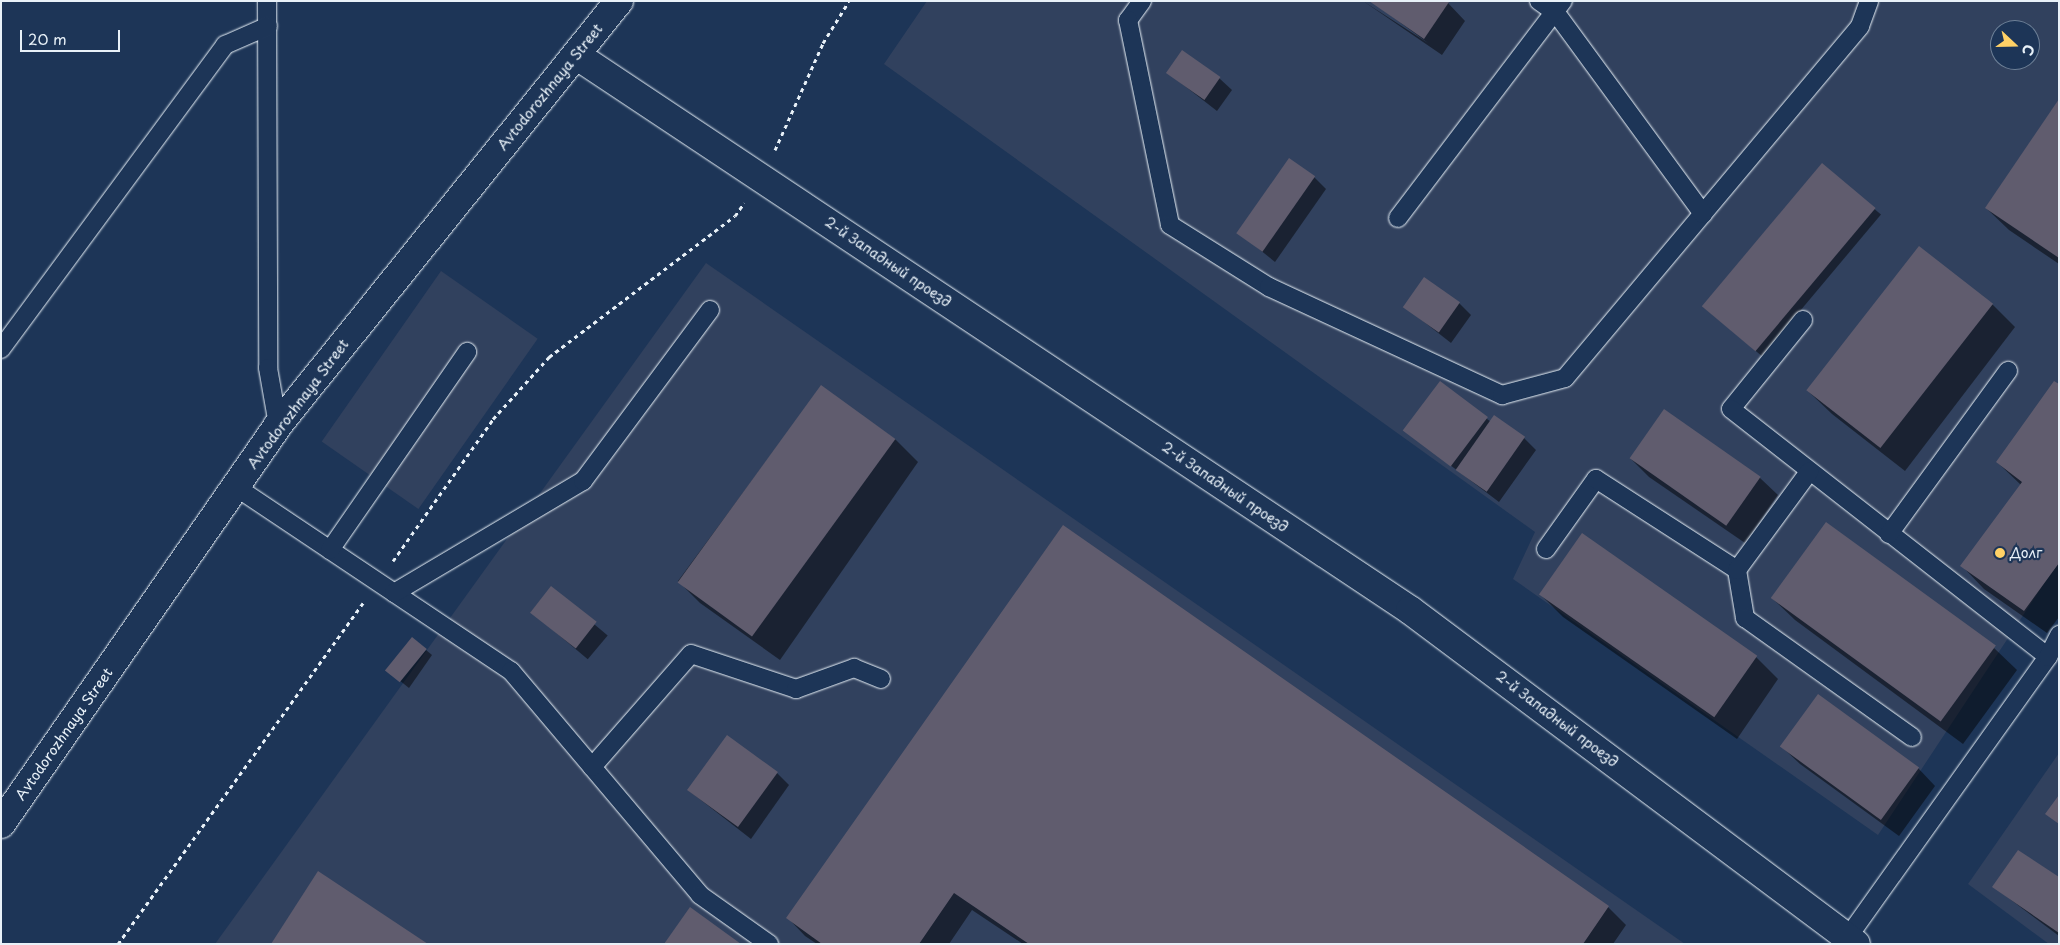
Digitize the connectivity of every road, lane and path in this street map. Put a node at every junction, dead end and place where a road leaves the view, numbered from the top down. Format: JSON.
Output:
{"nodes":[{"id":1,"x":267,"y":1,"type":"edge"},
{"id":2,"x":619,"y":1,"type":"edge"},
{"id":3,"x":849,"y":1,"type":"edge"},
{"id":4,"x":1142,"y":1,"type":"edge"},
{"id":5,"x":1538,"y":1,"type":"edge"},
{"id":6,"x":1869,"y":1,"type":"edge"},
{"id":7,"x":1560,"y":7,"type":"edge"},
{"id":8,"x":268,"y":26,"type":"junction"},
{"id":9,"x":576,"y":55,"type":"junction"},
{"id":10,"x":762,"y":179,"type":"junction"},
{"id":11,"x":1703,"y":214,"type":"junction"},
{"id":12,"x":1398,"y":218,"type":"dead end"},
{"id":13,"x":710,"y":310,"type":"dead end"},
{"id":14,"x":1803,"y":320,"type":"dead end"},
{"id":15,"x":1,"y":349,"type":"edge"},
{"id":16,"x":468,"y":352,"type":"dead end"},
{"id":17,"x":2008,"y":371,"type":"dead end"},
{"id":18,"x":278,"y":426,"type":"junction"},
{"id":19,"x":1809,"y":472,"type":"junction"},
{"id":20,"x":236,"y":487,"type":"junction"},
{"id":21,"x":1890,"y":534,"type":"junction"},
{"id":22,"x":1546,"y":549,"type":"dead end"},
{"id":23,"x":330,"y":550,"type":"junction"},
{"id":24,"x":1737,"y":570,"type":"junction"},
{"id":25,"x":378,"y":582,"type":"junction"},
{"id":26,"x":394,"y":593,"type":"junction"},
{"id":27,"x":2059,"y":634,"type":"edge"},
{"id":28,"x":2048,"y":657,"type":"junction"},
{"id":29,"x":881,"y":679,"type":"dead end"},
{"id":30,"x":1912,"y":736,"type":"dead end"},
{"id":31,"x":592,"y":766,"type":"junction"},
{"id":32,"x":1,"y":824,"type":"edge"},
{"id":33,"x":1852,"y":941,"type":"edge"},
{"id":34,"x":118,"y":944,"type":"edge"},
{"id":35,"x":770,"y":944,"type":"edge"}],
"edges":[{"from":1,"to":8,"type":"lane"},
{"from":2,"to":9,"type":"street","name":"Avtodorozhnaya Street"},
{"from":3,"to":10,"type":"path"},
{"from":4,"to":11,"type":"lane"},
{"from":5,"to":7,"type":"lane"},
{"from":6,"to":11,"type":"lane"},
{"from":7,"to":11,"type":"lane"},
{"from":7,"to":12,"type":"lane"},
{"from":8,"to":15,"type":"lane"},
{"from":8,"to":18,"type":"lane"},
{"from":9,"to":10,"type":"street","name":"2-й Западный проезд"},
{"from":9,"to":18,"type":"street","name":"Avtodorozhnaya Street"},
{"from":10,"to":25,"type":"path"},
{"from":10,"to":33,"type":"street","name":"2-й Западный проезд"},
{"from":13,"to":26,"type":"lane"},
{"from":14,"to":19,"type":"lane"},
{"from":16,"to":23,"type":"lane"},
{"from":17,"to":21,"type":"lane"},
{"from":18,"to":20,"type":"street","name":"Avtodorozhnaya Street"},
{"from":19,"to":21,"type":"lane"},
{"from":19,"to":24,"type":"lane"},
{"from":20,"to":23,"type":"lane"},
{"from":20,"to":32,"type":"street","name":"Avtodorozhnaya Street"},
{"from":21,"to":28,"type":"lane"},
{"from":22,"to":24,"type":"lane"},
{"from":23,"to":25,"type":"lane"},
{"from":24,"to":30,"type":"lane"},
{"from":25,"to":26,"type":"lane"},
{"from":25,"to":34,"type":"path"},
{"from":26,"to":31,"type":"lane"},
{"from":27,"to":28,"type":"lane"},
{"from":28,"to":33,"type":"lane"},
{"from":29,"to":31,"type":"lane"},
{"from":31,"to":35,"type":"lane"}]}
